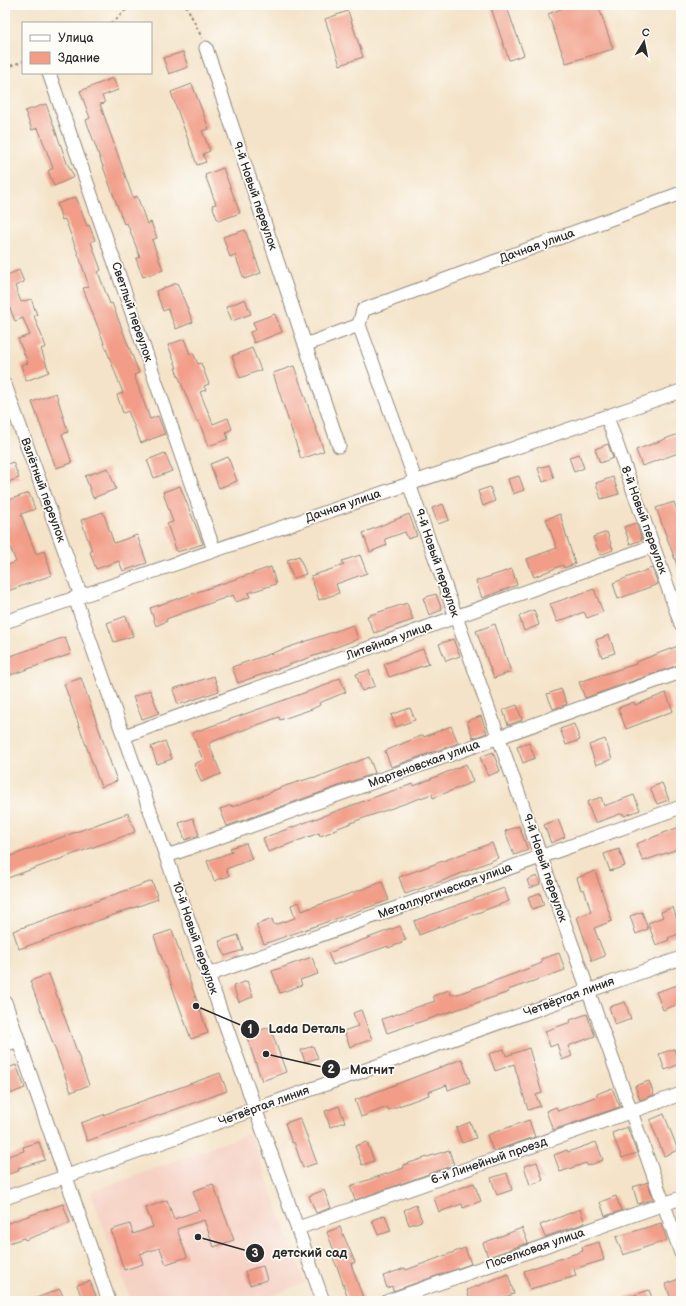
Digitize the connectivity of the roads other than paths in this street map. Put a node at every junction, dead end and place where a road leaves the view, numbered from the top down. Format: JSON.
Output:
{"nodes":[{"id":1,"x":206,"y":48,"type":"road end"},
{"id":2,"x":49,"y":74,"type":"edge"},
{"id":3,"x":681,"y":193,"type":"edge"},
{"id":4,"x":359,"y":325,"type":"junction"},
{"id":5,"x":305,"y":345,"type":"junction"},
{"id":6,"x":5,"y":385,"type":"edge"},
{"id":7,"x":681,"y":391,"type":"edge"},
{"id":8,"x":607,"y":416,"type":"junction"},
{"id":9,"x":339,"y":446,"type":"dead end"},
{"id":10,"x":413,"y":483,"type":"junction"},
{"id":11,"x":653,"y":546,"type":"junction"},
{"id":12,"x":214,"y":550,"type":"junction"},
{"id":13,"x":78,"y":597,"type":"junction"},
{"id":14,"x":457,"y":617,"type":"junction"},
{"id":15,"x":5,"y":622,"type":"edge"},
{"id":16,"x":681,"y":624,"type":"edge"},
{"id":17,"x":681,"y":672,"type":"edge"},
{"id":18,"x":124,"y":736,"type":"junction"},
{"id":19,"x":499,"y":737,"type":"junction"},
{"id":20,"x":681,"y":807,"type":"edge"},
{"id":21,"x":167,"y":856,"type":"junction"},
{"id":22,"x":541,"y":856,"type":"junction"},
{"id":23,"x":681,"y":958,"type":"edge"},
{"id":24,"x":208,"y":975,"type":"junction"},
{"id":25,"x":588,"y":991,"type":"junction"},
{"id":26,"x":5,"y":1002,"type":"edge"},
{"id":27,"x":18,"y":1040,"type":"junction"},
{"id":28,"x":5,"y":1045,"type":"edge"},
{"id":29,"x":681,"y":1094,"type":"edge"},
{"id":30,"x":256,"y":1109,"type":"junction"},
{"id":31,"x":632,"y":1111,"type":"junction"},
{"id":32,"x":66,"y":1176,"type":"junction"},
{"id":33,"x":5,"y":1198,"type":"edge"},
{"id":34,"x":681,"y":1198,"type":"edge"},
{"id":35,"x":664,"y":1204,"type":"junction"},
{"id":36,"x":298,"y":1228,"type":"junction"},
{"id":37,"x":681,"y":1253,"type":"edge"},
{"id":38,"x":105,"y":1300,"type":"edge"},
{"id":39,"x":323,"y":1301,"type":"edge"},
{"id":40,"x":388,"y":1301,"type":"edge"}],
"edges":[{"from":1,"to":5,"type":"street","name":"9-й Новый переулок"},
{"from":2,"to":12,"type":"street","name":"Светлый переулок"},
{"from":3,"to":4,"type":"street","name":"Дачная улица"},
{"from":4,"to":5,"type":"street"},
{"from":4,"to":10,"type":"street","name":"9-й Новый переулок"},
{"from":5,"to":9,"type":"street","name":"9-й Новый переулок"},
{"from":6,"to":13,"type":"street","name":"Взлётный переулок"},
{"from":7,"to":8,"type":"street","name":"Дачная улица"},
{"from":8,"to":10,"type":"street","name":"Дачная улица"},
{"from":8,"to":11,"type":"street","name":"8-й Новый переулок"},
{"from":10,"to":12,"type":"street","name":"Дачная улица"},
{"from":10,"to":14,"type":"street","name":"9-й Новый переулок"},
{"from":11,"to":14,"type":"street","name":"Литейная улица"},
{"from":11,"to":16,"type":"street","name":"8-й Новый переулок"},
{"from":12,"to":13,"type":"street","name":"Дачная улица"},
{"from":13,"to":15,"type":"street","name":"Дачная улица"},
{"from":13,"to":18,"type":"street","name":"10-й Новый переулок"},
{"from":14,"to":18,"type":"street","name":"Литейная улица"},
{"from":14,"to":19,"type":"street","name":"9-й Новый переулок"},
{"from":17,"to":19,"type":"street","name":"Мартеновская улица"},
{"from":18,"to":21,"type":"street","name":"10-й Новый переулок"},
{"from":19,"to":21,"type":"street","name":"Мартеновская улица"},
{"from":19,"to":22,"type":"street","name":"9-й Новый переулок"},
{"from":20,"to":22,"type":"street","name":"Металлургическая улица"},
{"from":21,"to":24,"type":"street","name":"10-й Новый переулок"},
{"from":22,"to":24,"type":"street","name":"Металлургическая улица"},
{"from":22,"to":25,"type":"street","name":"9-й Новый переулок"},
{"from":23,"to":25,"type":"street","name":"Четвёртая линия"},
{"from":24,"to":30,"type":"street","name":"10-й Новый переулок"},
{"from":25,"to":30,"type":"street","name":"Четвёртая линия"},
{"from":25,"to":31,"type":"street","name":"9-й Новый переулок"},
{"from":26,"to":27,"type":"street"},
{"from":27,"to":28,"type":"street"},
{"from":27,"to":32,"type":"street"},
{"from":29,"to":31,"type":"street","name":"6-й Линейный проезд"},
{"from":30,"to":32,"type":"street","name":"Четвёртая линия"},
{"from":30,"to":36,"type":"street","name":"10-й Новый переулок"},
{"from":31,"to":35,"type":"street","name":"9-й Новый переулок"},
{"from":31,"to":36,"type":"street","name":"6-й Линейный проезд"},
{"from":32,"to":33,"type":"street","name":"Четвёртая линия"},
{"from":32,"to":38,"type":"street"},
{"from":34,"to":35,"type":"street","name":"Поселковая улица"},
{"from":35,"to":37,"type":"street","name":"9-й Новый переулок"},
{"from":35,"to":40,"type":"street","name":"Поселковая улица"},
{"from":36,"to":39,"type":"street","name":"10-й Новый переулок"}]}
